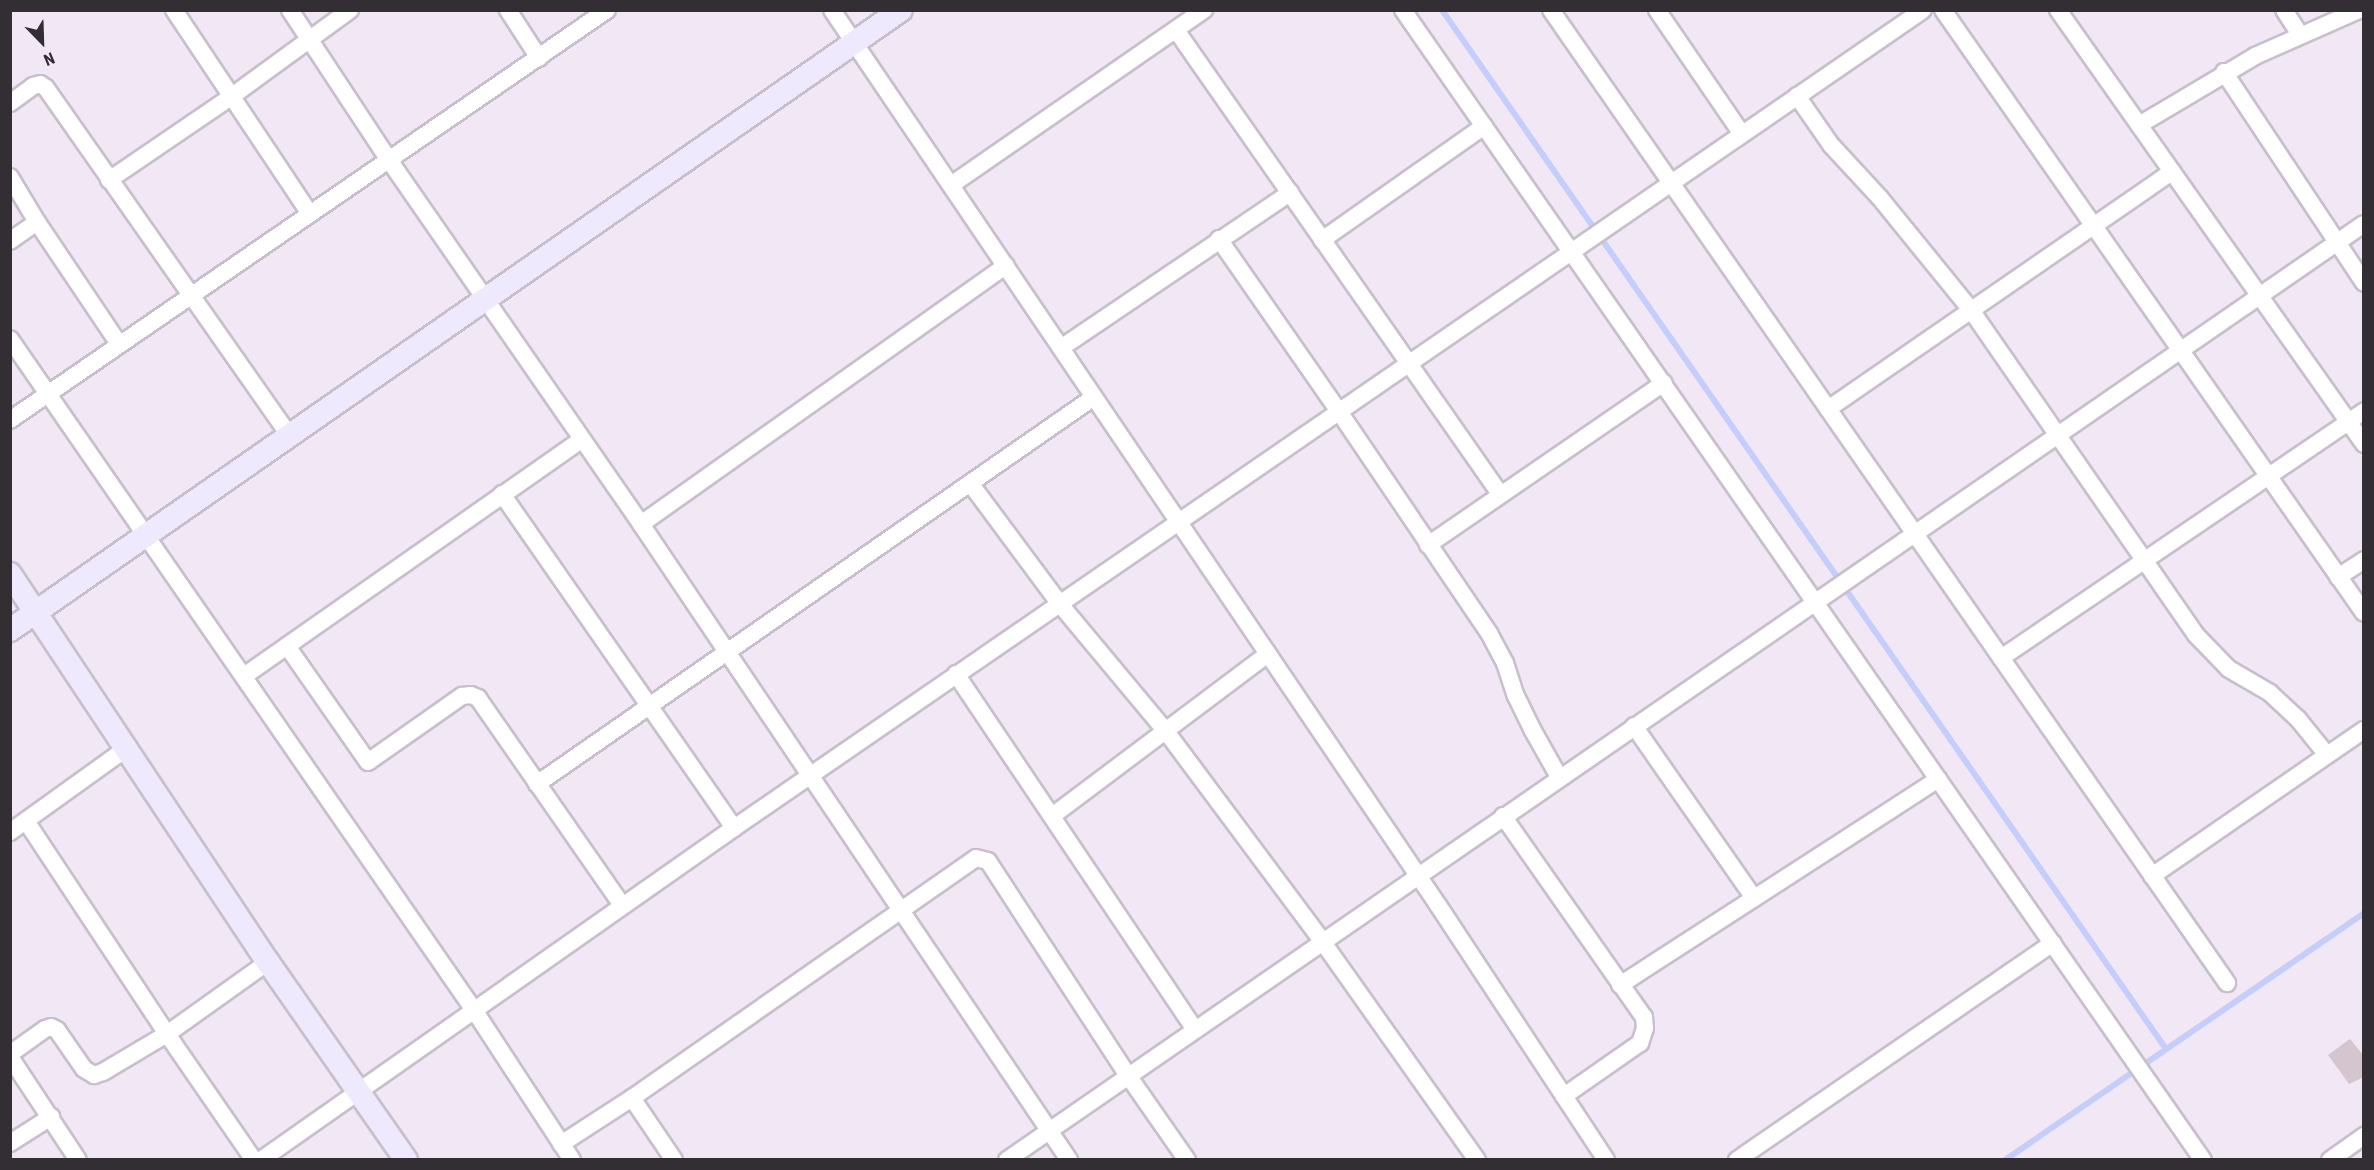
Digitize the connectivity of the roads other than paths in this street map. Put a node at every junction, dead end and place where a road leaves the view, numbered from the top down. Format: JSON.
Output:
{"nodes":[{"id":1,"x":174,"y":10,"type":"edge"},
{"id":2,"x":290,"y":10,"type":"edge"},
{"id":3,"x":350,"y":10,"type":"edge"},
{"id":4,"x":508,"y":10,"type":"edge"},
{"id":5,"x":608,"y":10,"type":"edge"},
{"id":6,"x":832,"y":10,"type":"edge"},
{"id":7,"x":902,"y":10,"type":"edge"},
{"id":8,"x":1204,"y":10,"type":"edge"},
{"id":9,"x":1403,"y":10,"type":"edge"},
{"id":10,"x":1657,"y":10,"type":"edge"},
{"id":11,"x":1923,"y":10,"type":"edge"},
{"id":12,"x":1943,"y":10,"type":"edge"},
{"id":13,"x":2058,"y":10,"type":"edge"},
{"id":14,"x":2284,"y":10,"type":"edge"},
{"id":15,"x":2359,"y":10,"type":"edge"},
{"id":16,"x":1557,"y":13,"type":"edge"},
{"id":17,"x":1176,"y":30,"type":"junction"},
{"id":18,"x":2300,"y":35,"type":"junction"},
{"id":19,"x":311,"y":40,"type":"junction"},
{"id":20,"x":855,"y":43,"type":"junction"},
{"id":21,"x":539,"y":58,"type":"junction"},
{"id":22,"x":2224,"y":72,"type":"junction"},
{"id":23,"x":232,"y":96,"type":"junction"},
{"id":24,"x":1797,"y":96,"type":"junction"},
{"id":25,"x":10,"y":103,"type":"edge"},
{"id":26,"x":2139,"y":125,"type":"junction"},
{"id":27,"x":1484,"y":126,"type":"junction"},
{"id":28,"x":1742,"y":134,"type":"junction"},
{"id":29,"x":388,"y":160,"type":"junction"},
{"id":30,"x":2172,"y":172,"type":"junction"},
{"id":31,"x":10,"y":177,"type":"edge"},
{"id":32,"x":109,"y":180,"type":"junction"},
{"id":33,"x":1671,"y":183,"type":"junction"},
{"id":34,"x":951,"y":185,"type":"junction"},
{"id":35,"x":1290,"y":193,"type":"junction"},
{"id":36,"x":310,"y":214,"type":"junction"},
{"id":37,"x":37,"y":222,"type":"junction"},
{"id":38,"x":2364,"y":224,"type":"edge"},
{"id":39,"x":2093,"y":226,"type":"junction"},
{"id":40,"x":1219,"y":239,"type":"junction"},
{"id":41,"x":1323,"y":240,"type":"junction"},
{"id":42,"x":10,"y":241,"type":"edge"},
{"id":43,"x":2337,"y":242,"type":"junction"},
{"id":44,"x":1571,"y":250,"type":"junction"},
{"id":45,"x":1006,"y":266,"type":"junction"},
{"id":46,"x":2364,"y":283,"type":"edge"},
{"id":47,"x":191,"y":296,"type":"junction"},
{"id":48,"x":2259,"y":296,"type":"junction"},
{"id":49,"x":487,"y":300,"type":"junction"},
{"id":50,"x":1971,"y":310,"type":"junction"},
{"id":51,"x":10,"y":339,"type":"edge"},
{"id":52,"x":119,"y":344,"type":"junction"},
{"id":53,"x":1060,"y":348,"type":"junction"},
{"id":54,"x":2180,"y":350,"type":"junction"},
{"id":55,"x":1408,"y":363,"type":"junction"},
{"id":56,"x":1664,"y":383,"type":"junction"},
{"id":57,"x":49,"y":393,"type":"junction"},
{"id":58,"x":1094,"y":397,"type":"junction"},
{"id":59,"x":1338,"y":410,"type":"junction"},
{"id":60,"x":1828,"y":410,"type":"junction"},
{"id":61,"x":2364,"y":411,"type":"edge"},
{"id":62,"x":10,"y":420,"type":"edge"},
{"id":63,"x":2348,"y":422,"type":"junction"},
{"id":64,"x":2057,"y":434,"type":"junction"},
{"id":65,"x":290,"y":437,"type":"junction"},
{"id":66,"x":582,"y":440,"type":"junction"},
{"id":67,"x":2364,"y":444,"type":"edge"},
{"id":68,"x":2268,"y":476,"type":"junction"},
{"id":69,"x":970,"y":483,"type":"junction"},
{"id":70,"x":502,"y":494,"type":"junction"},
{"id":71,"x":1500,"y":494,"type":"junction"},
{"id":72,"x":1178,"y":521,"type":"junction"},
{"id":73,"x":641,"y":524,"type":"junction"},
{"id":74,"x":1914,"y":532,"type":"junction"},
{"id":75,"x":146,"y":534,"type":"junction"},
{"id":76,"x":1428,"y":545,"type":"junction"},
{"id":77,"x":2144,"y":560,"type":"junction"},
{"id":78,"x":2364,"y":560,"type":"edge"},
{"id":79,"x":10,"y":574,"type":"edge"},
{"id":80,"x":2338,"y":577,"type":"junction"},
{"id":81,"x":1815,"y":601,"type":"junction"},
{"id":82,"x":1059,"y":603,"type":"junction"},
{"id":83,"x":36,"y":612,"type":"junction"},
{"id":84,"x":2364,"y":613,"type":"edge"},
{"id":85,"x":10,"y":630,"type":"edge"},
{"id":86,"x":287,"y":646,"type":"junction"},
{"id":87,"x":726,"y":653,"type":"junction"},
{"id":88,"x":1268,"y":654,"type":"junction"},
{"id":89,"x":2001,"y":658,"type":"junction"},
{"id":90,"x":956,"y":674,"type":"junction"},
{"id":91,"x":244,"y":676,"type":"junction"},
{"id":92,"x":649,"y":706,"type":"junction"},
{"id":93,"x":1634,"y":726,"type":"junction"},
{"id":94,"x":1165,"y":730,"type":"junction"},
{"id":95,"x":2364,"y":730,"type":"edge"},
{"id":96,"x":127,"y":748,"type":"junction"},
{"id":97,"x":2327,"y":755,"type":"junction"},
{"id":98,"x":809,"y":776,"type":"junction"},
{"id":99,"x":1559,"y":777,"type":"junction"},
{"id":100,"x":1938,"y":778,"type":"junction"},
{"id":101,"x":537,"y":784,"type":"junction"},
{"id":102,"x":1052,"y":816,"type":"junction"},
{"id":103,"x":1503,"y":816,"type":"junction"},
{"id":104,"x":26,"y":821,"type":"junction"},
{"id":105,"x":734,"y":828,"type":"junction"},
{"id":106,"x":10,"y":832,"type":"edge"},
{"id":107,"x":1418,"y":876,"type":"junction"},
{"id":108,"x":2152,"y":876,"type":"junction"},
{"id":109,"x":1754,"y":898,"type":"junction"},
{"id":110,"x":622,"y":905,"type":"junction"},
{"id":111,"x":900,"y":910,"type":"junction"},
{"id":112,"x":1322,"y":941,"type":"junction"},
{"id":113,"x":2053,"y":943,"type":"junction"},
{"id":114,"x":268,"y":962,"type":"junction"},
{"id":115,"x":2228,"y":983,"type":"dead end"},
{"id":116,"x":1620,"y":985,"type":"junction"},
{"id":117,"x":474,"y":1010,"type":"junction"},
{"id":118,"x":1195,"y":1029,"type":"junction"},
{"id":119,"x":166,"y":1035,"type":"junction"},
{"id":120,"x":10,"y":1055,"type":"edge"},
{"id":121,"x":1129,"y":1077,"type":"junction"},
{"id":122,"x":360,"y":1091,"type":"junction"},
{"id":123,"x":1564,"y":1096,"type":"junction"},
{"id":124,"x":632,"y":1098,"type":"junction"},
{"id":125,"x":51,"y":1117,"type":"junction"},
{"id":126,"x":1049,"y":1130,"type":"junction"},
{"id":127,"x":2364,"y":1136,"type":"edge"},
{"id":128,"x":10,"y":1143,"type":"edge"},
{"id":129,"x":561,"y":1144,"type":"junction"},
{"id":130,"x":78,"y":1160,"type":"edge"},
{"id":131,"x":254,"y":1160,"type":"edge"},
{"id":132,"x":261,"y":1160,"type":"edge"},
{"id":133,"x":406,"y":1160,"type":"edge"},
{"id":134,"x":572,"y":1160,"type":"edge"},
{"id":135,"x":674,"y":1160,"type":"edge"},
{"id":136,"x":1007,"y":1160,"type":"edge"},
{"id":137,"x":1069,"y":1160,"type":"edge"},
{"id":138,"x":1187,"y":1160,"type":"edge"},
{"id":139,"x":1477,"y":1160,"type":"edge"},
{"id":140,"x":1606,"y":1160,"type":"edge"},
{"id":141,"x":1737,"y":1160,"type":"edge"},
{"id":142,"x":2203,"y":1160,"type":"edge"},
{"id":143,"x":2330,"y":1160,"type":"edge"}],
"edges":[{"from":1,"to":23,"type":"street"},
{"from":2,"to":19,"type":"street"},
{"from":3,"to":19,"type":"street"},
{"from":4,"to":21,"type":"street"},
{"from":5,"to":21,"type":"street"},
{"from":6,"to":20,"type":"street"},
{"from":7,"to":20,"type":"main road"},
{"from":8,"to":17,"type":"street"},
{"from":9,"to":27,"type":"street"},
{"from":10,"to":28,"type":"street"},
{"from":11,"to":24,"type":"street"},
{"from":12,"to":39,"type":"street"},
{"from":13,"to":26,"type":"street"},
{"from":14,"to":18,"type":"street"},
{"from":15,"to":18,"type":"street"},
{"from":16,"to":33,"type":"street"},
{"from":17,"to":34,"type":"street"},
{"from":17,"to":35,"type":"street"},
{"from":18,"to":22,"type":"street"},
{"from":19,"to":23,"type":"street"},
{"from":19,"to":29,"type":"street"},
{"from":20,"to":34,"type":"street"},
{"from":20,"to":49,"type":"main road"},
{"from":21,"to":29,"type":"street"},
{"from":22,"to":26,"type":"street"},
{"from":22,"to":43,"type":"street"},
{"from":23,"to":32,"type":"street"},
{"from":23,"to":36,"type":"street"},
{"from":24,"to":28,"type":"street"},
{"from":24,"to":50,"type":"street"},
{"from":25,"to":32,"type":"street"},
{"from":26,"to":30,"type":"street"},
{"from":27,"to":41,"type":"street"},
{"from":27,"to":44,"type":"street"},
{"from":28,"to":33,"type":"street"},
{"from":29,"to":36,"type":"street"},
{"from":29,"to":49,"type":"street"},
{"from":30,"to":39,"type":"street"},
{"from":30,"to":48,"type":"street"},
{"from":31,"to":37,"type":"street"},
{"from":32,"to":47,"type":"street"},
{"from":33,"to":44,"type":"street"},
{"from":33,"to":60,"type":"street"},
{"from":34,"to":45,"type":"street"},
{"from":35,"to":40,"type":"street"},
{"from":35,"to":41,"type":"street"},
{"from":36,"to":47,"type":"street"},
{"from":37,"to":42,"type":"street"},
{"from":37,"to":52,"type":"street"},
{"from":38,"to":43,"type":"street"},
{"from":39,"to":50,"type":"street"},
{"from":39,"to":54,"type":"street"},
{"from":40,"to":53,"type":"street"},
{"from":40,"to":59,"type":"street"},
{"from":41,"to":55,"type":"street"},
{"from":43,"to":46,"type":"street"},
{"from":43,"to":48,"type":"street"},
{"from":44,"to":55,"type":"street"},
{"from":44,"to":56,"type":"street"},
{"from":45,"to":53,"type":"street"},
{"from":45,"to":73,"type":"street"},
{"from":47,"to":52,"type":"street"},
{"from":47,"to":65,"type":"street"},
{"from":48,"to":54,"type":"street"},
{"from":48,"to":63,"type":"street"},
{"from":49,"to":65,"type":"main road"},
{"from":49,"to":66,"type":"street"},
{"from":50,"to":60,"type":"street"},
{"from":50,"to":64,"type":"street"},
{"from":51,"to":57,"type":"street"},
{"from":52,"to":57,"type":"street"},
{"from":53,"to":58,"type":"street"},
{"from":54,"to":64,"type":"street"},
{"from":54,"to":68,"type":"street"},
{"from":55,"to":59,"type":"street"},
{"from":55,"to":71,"type":"street"},
{"from":56,"to":71,"type":"street"},
{"from":56,"to":81,"type":"street"},
{"from":57,"to":62,"type":"street"},
{"from":57,"to":75,"type":"street"},
{"from":58,"to":69,"type":"street"},
{"from":58,"to":72,"type":"street"},
{"from":59,"to":72,"type":"street"},
{"from":59,"to":76,"type":"street"},
{"from":60,"to":74,"type":"street"},
{"from":61,"to":63,"type":"street"},
{"from":63,"to":67,"type":"street"},
{"from":63,"to":68,"type":"street"},
{"from":64,"to":74,"type":"street"},
{"from":64,"to":77,"type":"street"},
{"from":65,"to":75,"type":"main road"},
{"from":66,"to":70,"type":"street"},
{"from":66,"to":73,"type":"street"},
{"from":68,"to":77,"type":"street"},
{"from":68,"to":80,"type":"street"},
{"from":69,"to":82,"type":"street"},
{"from":69,"to":87,"type":"street"},
{"from":70,"to":86,"type":"street"},
{"from":70,"to":92,"type":"street"},
{"from":71,"to":76,"type":"street"},
{"from":72,"to":82,"type":"street"},
{"from":72,"to":88,"type":"street"},
{"from":73,"to":87,"type":"street"},
{"from":74,"to":81,"type":"street"},
{"from":74,"to":89,"type":"street"},
{"from":75,"to":83,"type":"main road"},
{"from":75,"to":91,"type":"street"},
{"from":76,"to":99,"type":"street"},
{"from":77,"to":89,"type":"street"},
{"from":77,"to":97,"type":"street"},
{"from":78,"to":80,"type":"street"},
{"from":79,"to":83,"type":"main road"},
{"from":80,"to":84,"type":"street"},
{"from":81,"to":93,"type":"street"},
{"from":81,"to":100,"type":"street"},
{"from":82,"to":90,"type":"street"},
{"from":82,"to":94,"type":"street"},
{"from":83,"to":85,"type":"main road"},
{"from":83,"to":96,"type":"main road"},
{"from":86,"to":91,"type":"street"},
{"from":86,"to":101,"type":"street"},
{"from":87,"to":92,"type":"street"},
{"from":87,"to":98,"type":"street"},
{"from":88,"to":94,"type":"street"},
{"from":88,"to":107,"type":"street"},
{"from":89,"to":108,"type":"street"},
{"from":90,"to":98,"type":"street"},
{"from":90,"to":102,"type":"street"},
{"from":91,"to":117,"type":"street"},
{"from":92,"to":101,"type":"street"},
{"from":92,"to":105,"type":"street"},
{"from":93,"to":99,"type":"street"},
{"from":93,"to":109,"type":"street"},
{"from":94,"to":102,"type":"street"},
{"from":94,"to":112,"type":"street"},
{"from":95,"to":97,"type":"street"},
{"from":96,"to":104,"type":"street"},
{"from":96,"to":114,"type":"main road"},
{"from":97,"to":108,"type":"street"},
{"from":98,"to":105,"type":"street"},
{"from":98,"to":111,"type":"street"},
{"from":99,"to":103,"type":"street"},
{"from":100,"to":109,"type":"street"},
{"from":100,"to":113,"type":"street"},
{"from":101,"to":110,"type":"street"},
{"from":102,"to":118,"type":"street"},
{"from":103,"to":107,"type":"street"},
{"from":103,"to":116,"type":"street"},
{"from":104,"to":106,"type":"street"},
{"from":104,"to":119,"type":"street"},
{"from":105,"to":110,"type":"street"},
{"from":107,"to":112,"type":"street"},
{"from":107,"to":123,"type":"street"},
{"from":108,"to":115,"type":"street"},
{"from":109,"to":116,"type":"street"},
{"from":110,"to":117,"type":"street"},
{"from":111,"to":121,"type":"street"},
{"from":111,"to":124,"type":"street"},
{"from":111,"to":126,"type":"street"},
{"from":112,"to":118,"type":"street"},
{"from":112,"to":139,"type":"street"},
{"from":113,"to":141,"type":"street"},
{"from":113,"to":142,"type":"street"},
{"from":114,"to":119,"type":"street"},
{"from":114,"to":122,"type":"main road"},
{"from":116,"to":123,"type":"street"},
{"from":117,"to":122,"type":"street"},
{"from":117,"to":129,"type":"street"},
{"from":118,"to":121,"type":"street"},
{"from":119,"to":120,"type":"street"},
{"from":119,"to":131,"type":"street"},
{"from":120,"to":125,"type":"street"},
{"from":121,"to":126,"type":"street"},
{"from":121,"to":138,"type":"street"},
{"from":122,"to":132,"type":"street"},
{"from":122,"to":133,"type":"main road"},
{"from":123,"to":140,"type":"street"},
{"from":124,"to":129,"type":"street"},
{"from":124,"to":135,"type":"street"},
{"from":125,"to":128,"type":"street"},
{"from":125,"to":130,"type":"street"},
{"from":126,"to":136,"type":"street"},
{"from":126,"to":137,"type":"street"},
{"from":127,"to":143,"type":"street"},
{"from":129,"to":134,"type":"street"}]}
